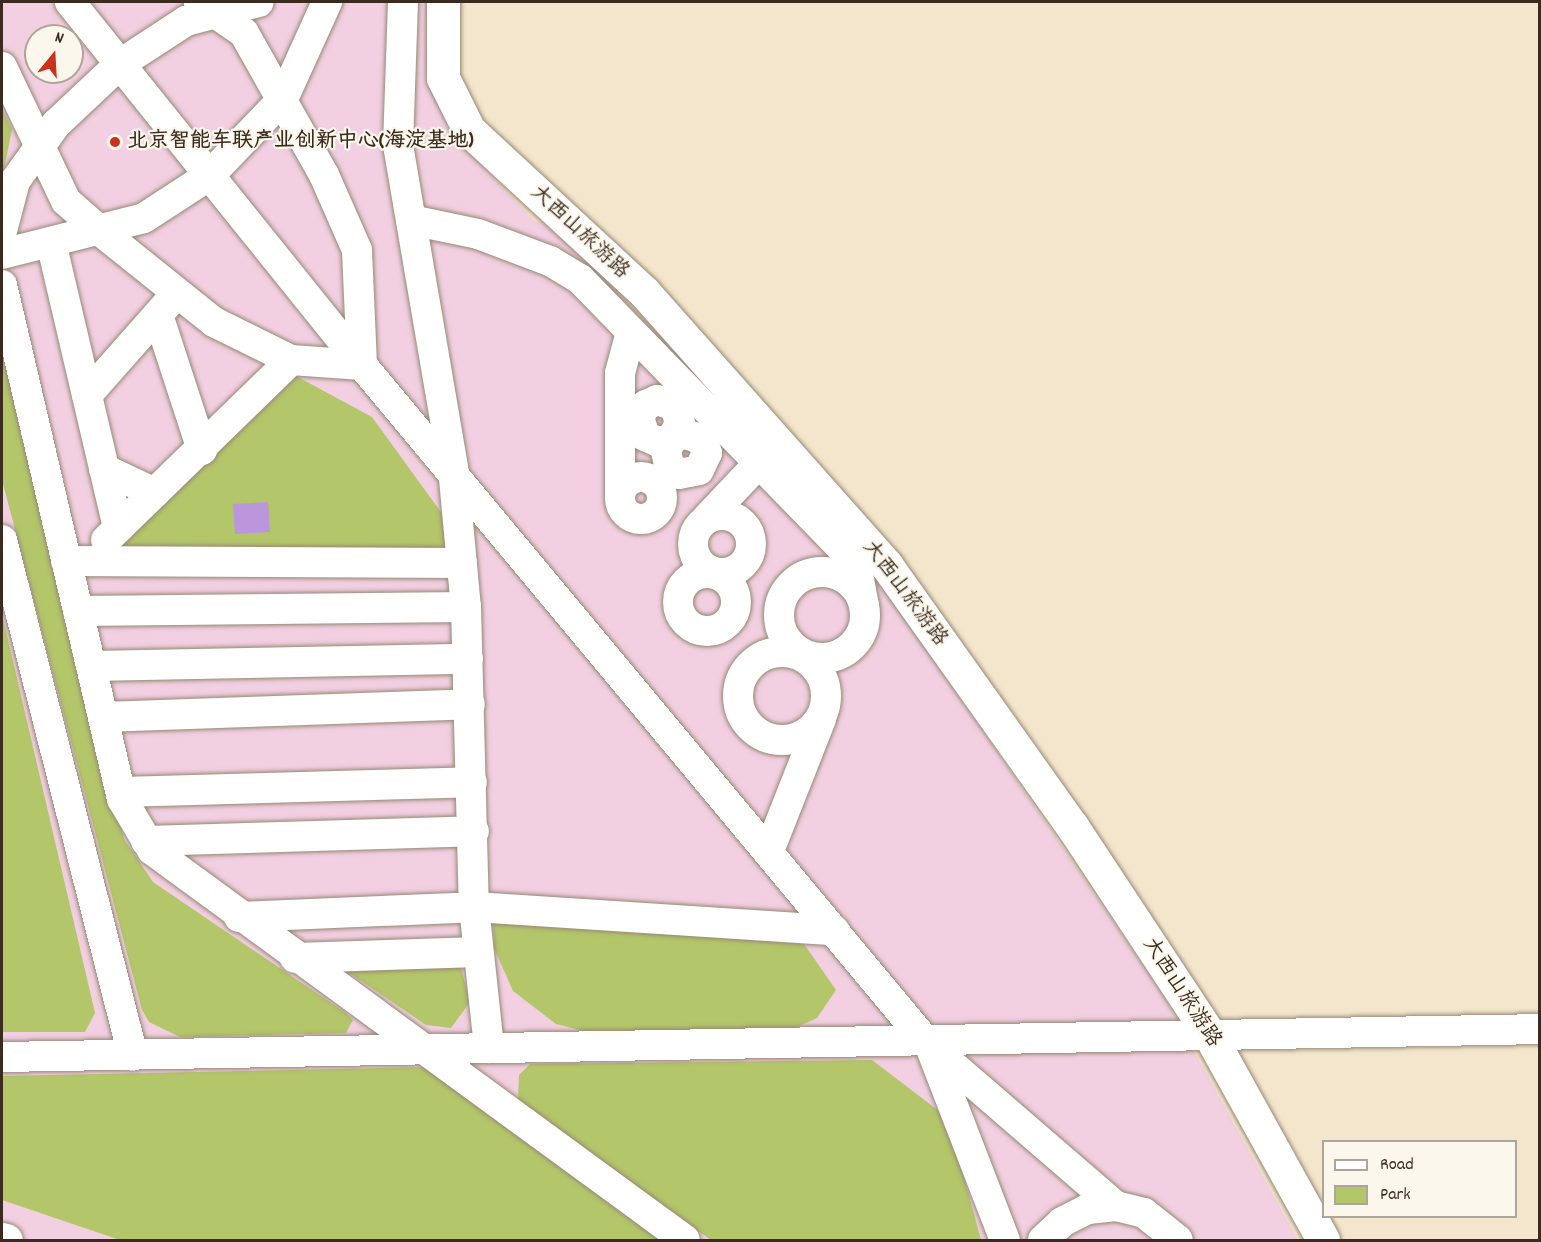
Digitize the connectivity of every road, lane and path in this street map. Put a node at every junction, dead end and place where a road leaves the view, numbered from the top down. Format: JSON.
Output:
{"nodes":[{"id":1,"x":70,"y":2,"type":"edge"},
{"id":2,"x":259,"y":2,"type":"edge"},
{"id":3,"x":327,"y":2,"type":"edge"},
{"id":4,"x":404,"y":2,"type":"edge"},
{"id":5,"x":443,"y":2,"type":"edge"},
{"id":6,"x":207,"y":7,"type":"edge"},
{"id":7,"x":120,"y":64,"type":"junction"},
{"id":8,"x":2,"y":67,"type":"edge"},
{"id":9,"x":283,"y":99,"type":"junction"},
{"id":10,"x":42,"y":143,"type":"junction"},
{"id":11,"x":210,"y":175,"type":"junction"},
{"id":12,"x":411,"y":220,"type":"junction"},
{"id":13,"x":99,"y":230,"type":"junction"},
{"id":14,"x":2,"y":231,"type":"edge"},
{"id":15,"x":51,"y":242,"type":"junction"},
{"id":16,"x":2,"y":254,"type":"edge"},
{"id":17,"x":2,"y":285,"type":"edge"},
{"id":18,"x":177,"y":292,"type":"junction"},
{"id":19,"x":158,"y":315,"type":"junction"},
{"id":20,"x":631,"y":332,"type":"junction"},
{"id":21,"x":291,"y":360,"type":"junction"},
{"id":22,"x":362,"y":365,"type":"junction"},
{"id":23,"x":677,"y":380,"type":"junction"},
{"id":24,"x":87,"y":395,"type":"junction"},
{"id":25,"x":672,"y":439,"type":"dead end"},
{"id":26,"x":202,"y":450,"type":"junction"},
{"id":27,"x":758,"y":464,"type":"junction"},
{"id":28,"x":453,"y":468,"type":"junction"},
{"id":29,"x":104,"y":469,"type":"junction"},
{"id":30,"x":155,"y":493,"type":"junction"},
{"id":31,"x":620,"y":497,"type":"dead end"},
{"id":32,"x":707,"y":518,"type":"junction"},
{"id":33,"x":118,"y":528,"type":"junction"},
{"id":34,"x":2,"y":540,"type":"edge"},
{"id":35,"x":75,"y":561,"type":"junction"},
{"id":36,"x":462,"y":563,"type":"junction"},
{"id":37,"x":864,"y":606,"type":"junction"},
{"id":38,"x":466,"y":607,"type":"junction"},
{"id":39,"x":78,"y":611,"type":"junction"},
{"id":40,"x":803,"y":654,"type":"junction"},
{"id":41,"x":468,"y":659,"type":"junction"},
{"id":42,"x":91,"y":666,"type":"junction"},
{"id":43,"x":470,"y":704,"type":"junction"},
{"id":44,"x":822,"y":716,"type":"junction"},
{"id":45,"x":103,"y":717,"type":"junction"},
{"id":46,"x":472,"y":782,"type":"junction"},
{"id":47,"x":121,"y":792,"type":"junction"},
{"id":48,"x":474,"y":831,"type":"junction"},
{"id":49,"x":146,"y":840,"type":"junction"},
{"id":50,"x":769,"y":851,"type":"junction"},
{"id":51,"x":474,"y":907,"type":"junction"},
{"id":52,"x":238,"y":917,"type":"junction"},
{"id":53,"x":834,"y":930,"type":"junction"},
{"id":54,"x":478,"y":952,"type":"junction"},
{"id":55,"x":295,"y":958,"type":"junction"},
{"id":56,"x":1539,"y":1029,"type":"edge"},
{"id":57,"x":1209,"y":1034,"type":"junction"},
{"id":58,"x":928,"y":1044,"type":"junction"},
{"id":59,"x":489,"y":1048,"type":"junction"},
{"id":60,"x":426,"y":1052,"type":"junction"},
{"id":61,"x":133,"y":1056,"type":"junction"},
{"id":62,"x":2,"y":1057,"type":"edge"},
{"id":63,"x":1116,"y":1206,"type":"junction"},
{"id":64,"x":2,"y":1239,"type":"edge"},
{"id":65,"x":6,"y":1240,"type":"edge"},
{"id":66,"x":685,"y":1240,"type":"edge"},
{"id":67,"x":1005,"y":1240,"type":"edge"},
{"id":68,"x":1043,"y":1240,"type":"edge"},
{"id":69,"x":1178,"y":1240,"type":"edge"},
{"id":70,"x":1323,"y":1240,"type":"edge"}],
"edges":[{"from":1,"to":7,"type":"street"},
{"from":2,"to":6,"type":"street"},
{"from":3,"to":9,"type":"street"},
{"from":4,"to":12,"type":"street"},
{"from":5,"to":57,"type":"street","name":"大西山旅游路"},
{"from":6,"to":7,"type":"street"},
{"from":6,"to":9,"type":"street"},
{"from":7,"to":10,"type":"street"},
{"from":7,"to":11,"type":"street"},
{"from":8,"to":10,"type":"street"},
{"from":9,"to":11,"type":"street"},
{"from":9,"to":22,"type":"street"},
{"from":10,"to":13,"type":"street"},
{"from":10,"to":14,"type":"street"},
{"from":11,"to":13,"type":"street"},
{"from":11,"to":22,"type":"street"},
{"from":12,"to":20,"type":"street"},
{"from":12,"to":28,"type":"street"},
{"from":13,"to":15,"type":"street"},
{"from":13,"to":18,"type":"street"},
{"from":15,"to":16,"type":"street"},
{"from":15,"to":24,"type":"street"},
{"from":17,"to":35,"type":"street"},
{"from":18,"to":19,"type":"street"},
{"from":18,"to":21,"type":"street"},
{"from":19,"to":24,"type":"street"},
{"from":19,"to":26,"type":"street"},
{"from":20,"to":23,"type":"street"},
{"from":20,"to":31,"type":"street"},
{"from":21,"to":22,"type":"street"},
{"from":21,"to":26,"type":"street"},
{"from":22,"to":28,"type":"street"},
{"from":23,"to":25,"type":"street"},
{"from":23,"to":27,"type":"street"},
{"from":24,"to":29,"type":"street"},
{"from":26,"to":30,"type":"street"},
{"from":27,"to":32,"type":"street"},
{"from":27,"to":37,"type":"street"},
{"from":28,"to":36,"type":"street"},
{"from":28,"to":50,"type":"street"},
{"from":29,"to":30,"type":"street"},
{"from":29,"to":33,"type":"street"},
{"from":30,"to":33,"type":"street"},
{"from":32,"to":32,"type":"street"},
{"from":33,"to":35,"type":"street"},
{"from":34,"to":61,"type":"street"},
{"from":35,"to":36,"type":"street"},
{"from":35,"to":39,"type":"street"},
{"from":36,"to":38,"type":"street"},
{"from":37,"to":40,"type":"street"},
{"from":37,"to":40,"type":"street"},
{"from":38,"to":39,"type":"street"},
{"from":38,"to":41,"type":"street"},
{"from":39,"to":42,"type":"street"},
{"from":40,"to":44,"type":"street"},
{"from":40,"to":44,"type":"street"},
{"from":41,"to":42,"type":"street"},
{"from":41,"to":43,"type":"street"},
{"from":42,"to":45,"type":"street"},
{"from":43,"to":45,"type":"street"},
{"from":43,"to":46,"type":"street"},
{"from":44,"to":50,"type":"street"},
{"from":45,"to":47,"type":"street"},
{"from":46,"to":47,"type":"street"},
{"from":46,"to":48,"type":"street"},
{"from":47,"to":49,"type":"street"},
{"from":48,"to":49,"type":"street"},
{"from":48,"to":51,"type":"street"},
{"from":49,"to":52,"type":"street"},
{"from":50,"to":53,"type":"street"},
{"from":51,"to":52,"type":"street"},
{"from":51,"to":53,"type":"street"},
{"from":51,"to":54,"type":"street"},
{"from":52,"to":55,"type":"street"},
{"from":53,"to":58,"type":"street"},
{"from":54,"to":55,"type":"street"},
{"from":54,"to":59,"type":"street"},
{"from":55,"to":60,"type":"street"},
{"from":56,"to":57,"type":"street"},
{"from":57,"to":58,"type":"street"},
{"from":57,"to":70,"type":"street","name":"大西山旅游路"},
{"from":58,"to":59,"type":"street"},
{"from":58,"to":63,"type":"street"},
{"from":58,"to":67,"type":"street"},
{"from":59,"to":60,"type":"street"},
{"from":60,"to":61,"type":"street"},
{"from":60,"to":66,"type":"street"},
{"from":61,"to":62,"type":"street"},
{"from":63,"to":68,"type":"street"},
{"from":63,"to":69,"type":"street"},
{"from":64,"to":65,"type":"street"}]}
